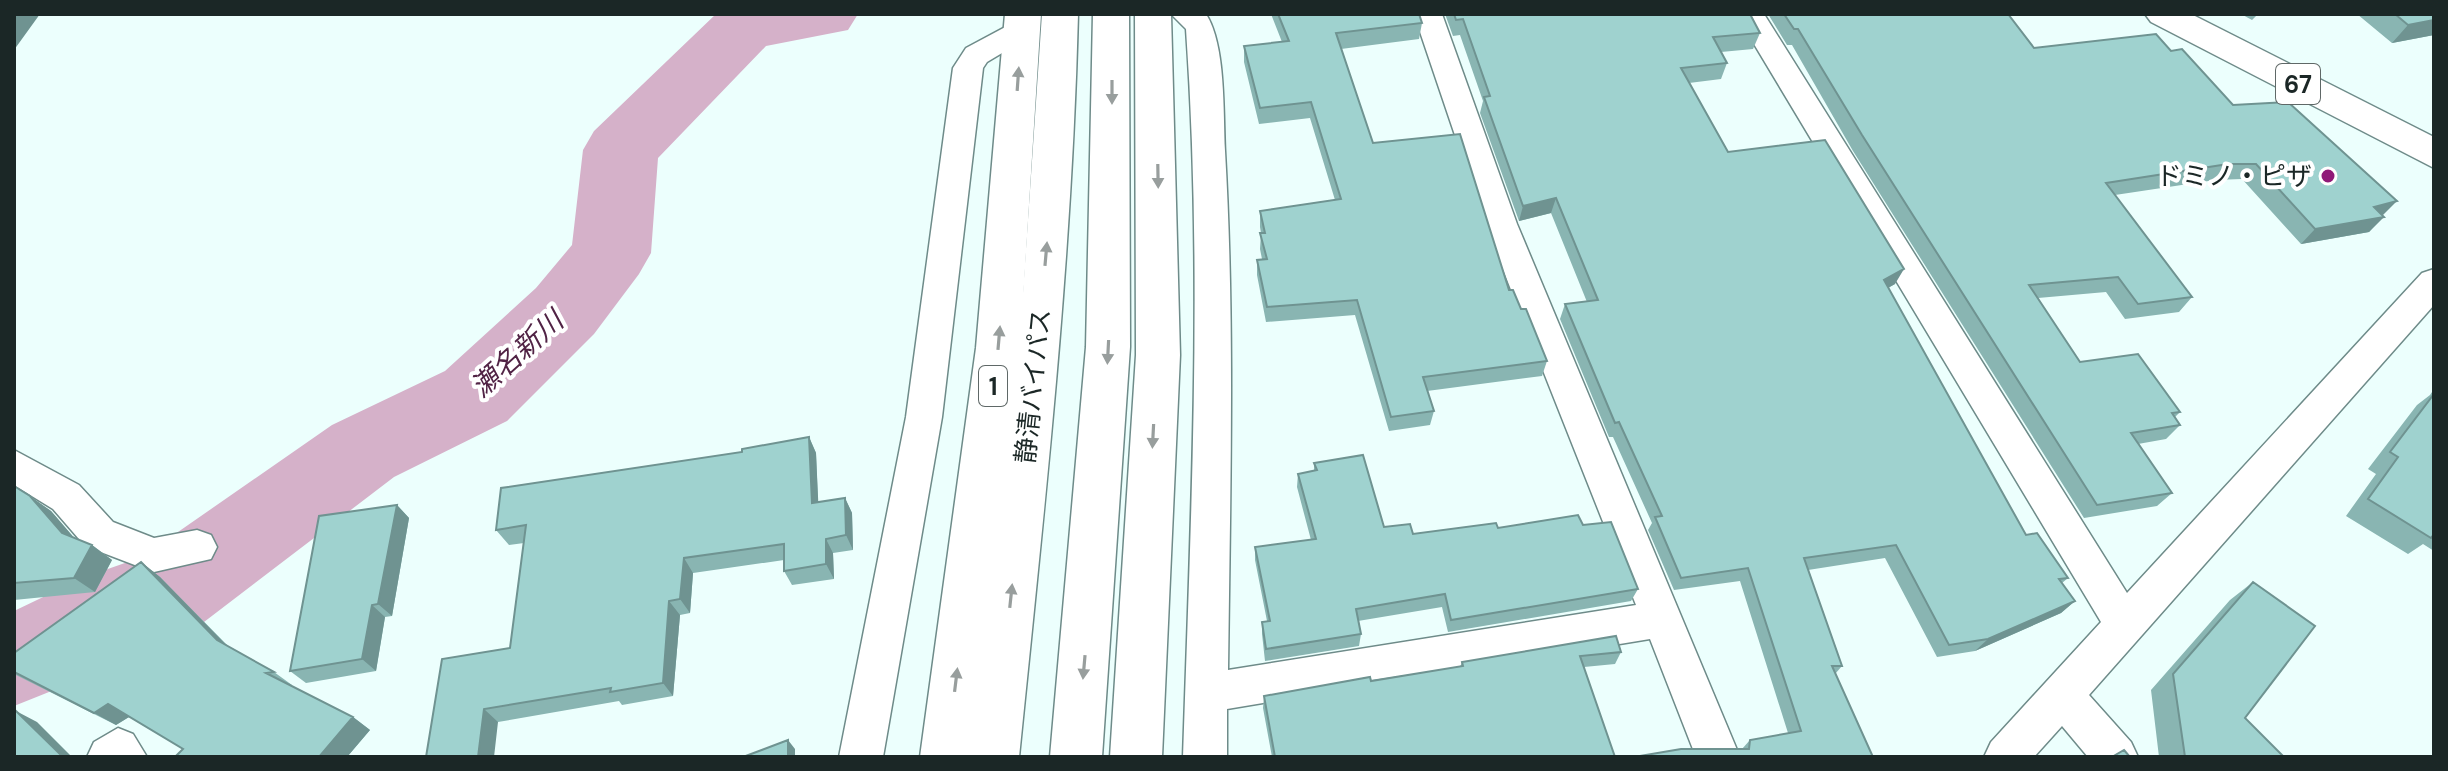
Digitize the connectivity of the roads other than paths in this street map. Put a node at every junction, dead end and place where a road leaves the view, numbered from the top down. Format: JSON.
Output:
{"nodes":[{"id":1,"x":1111,"y":14,"type":"edge"},
{"id":2,"x":1153,"y":14,"type":"edge"},
{"id":3,"x":1185,"y":14,"type":"edge"},
{"id":4,"x":1428,"y":14,"type":"edge"},
{"id":5,"x":1750,"y":14,"type":"edge"},
{"id":6,"x":2163,"y":14,"type":"edge"},
{"id":7,"x":1035,"y":19,"type":"edge"},
{"id":8,"x":2434,"y":154,"type":"edge"},
{"id":9,"x":2434,"y":282,"type":"edge"},
{"id":10,"x":14,"y":466,"type":"edge"},
{"id":11,"x":197,"y":547,"type":"dead end"},
{"id":12,"x":1661,"y":619,"type":"junction"},
{"id":13,"x":2124,"y":624,"type":"junction"},
{"id":14,"x":1206,"y":693,"type":"junction"},
{"id":15,"x":2062,"y":695,"type":"junction"},
{"id":16,"x":109,"y":757,"type":"edge"},
{"id":17,"x":125,"y":757,"type":"edge"},
{"id":18,"x":861,"y":757,"type":"edge"},
{"id":19,"x":946,"y":757,"type":"edge"},
{"id":20,"x":993,"y":757,"type":"edge"},
{"id":21,"x":1076,"y":757,"type":"edge"},
{"id":22,"x":1136,"y":757,"type":"edge"},
{"id":23,"x":1205,"y":757,"type":"edge"},
{"id":24,"x":1718,"y":757,"type":"edge"},
{"id":25,"x":2006,"y":757,"type":"edge"},
{"id":26,"x":2116,"y":757,"type":"edge"}],
"edges":[{"from":1,"to":21,"type":"main road","one_way":true},
{"from":2,"to":22,"type":"main road","one_way":true},
{"from":3,"to":14,"type":"street"},
{"from":4,"to":12,"type":"street"},
{"from":5,"to":13,"type":"street"},
{"from":6,"to":8,"type":"main road","number":"67"},
{"from":7,"to":18,"type":"street"},
{"from":19,"to":7,"type":"main road","number":"1","one_way":true},
{"from":20,"to":7,"type":"main road","name":"静清バイパス","number":"1","one_way":true},
{"from":9,"to":13,"type":"street"},
{"from":10,"to":11,"type":"street"},
{"from":12,"to":14,"type":"street"},
{"from":12,"to":24,"type":"street"},
{"from":13,"to":15,"type":"street"},
{"from":14,"to":23,"type":"street"},
{"from":15,"to":25,"type":"street"},
{"from":15,"to":26,"type":"street"},
{"from":16,"to":17,"type":"street"}]}
